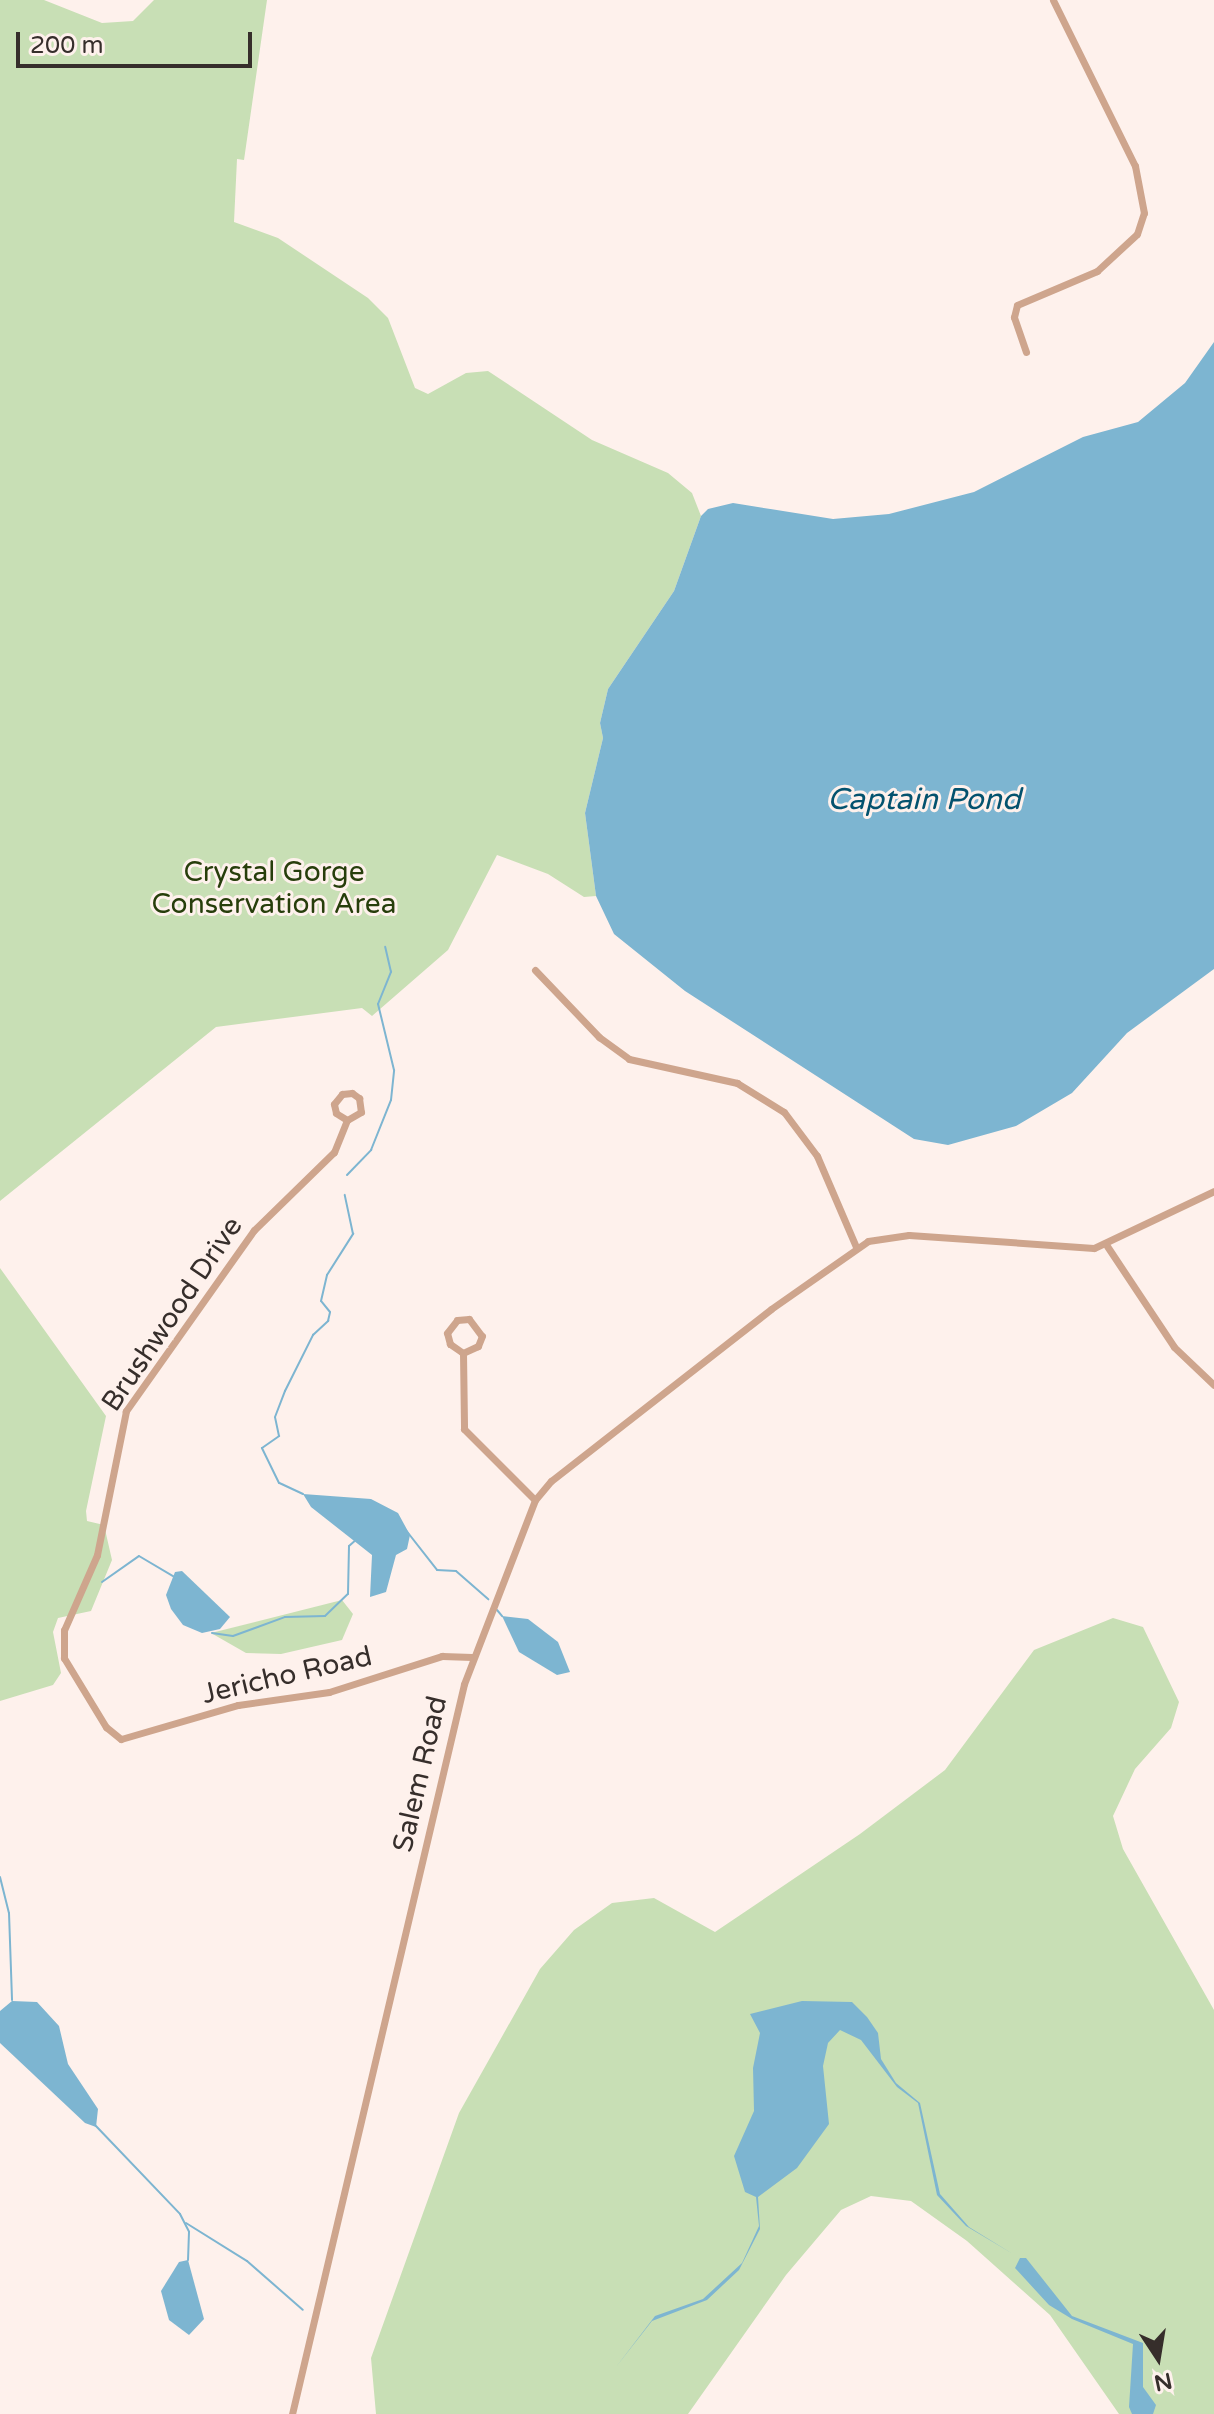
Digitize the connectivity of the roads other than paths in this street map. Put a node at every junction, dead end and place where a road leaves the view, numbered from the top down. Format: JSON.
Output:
{"nodes":[{"id":1,"x":1053,"y":0,"type":"edge"},
{"id":2,"x":1026,"y":352,"type":"dead end"},
{"id":3,"x":535,"y":970,"type":"dead end"},
{"id":4,"x":347,"y":1120,"type":"dead end"},
{"id":5,"x":1214,"y":1191,"type":"edge"},
{"id":6,"x":1107,"y":1246,"type":"junction"},
{"id":7,"x":856,"y":1247,"type":"junction"},
{"id":8,"x":463,"y":1353,"type":"junction"},
{"id":9,"x":1214,"y":1385,"type":"edge"},
{"id":10,"x":535,"y":1500,"type":"junction"},
{"id":11,"x":472,"y":1657,"type":"junction"},
{"id":12,"x":112,"y":1735,"type":"joint"},
{"id":13,"x":292,"y":2414,"type":"edge"}],
"edges":[{"from":1,"to":2,"type":"street"},
{"from":3,"to":7,"type":"street"},
{"from":4,"to":12,"type":"street","name":"Brushwood Drive"},
{"from":5,"to":6,"type":"street"},
{"from":6,"to":7,"type":"street"},
{"from":6,"to":9,"type":"street"},
{"from":7,"to":10,"type":"street","name":"Salem Road"},
{"from":8,"to":8,"type":"street"},
{"from":8,"to":10,"type":"street"},
{"from":10,"to":11,"type":"street","name":"Salem Road"},
{"from":11,"to":12,"type":"street","name":"Jericho Road"},
{"from":11,"to":13,"type":"street","name":"Salem Road"}]}
